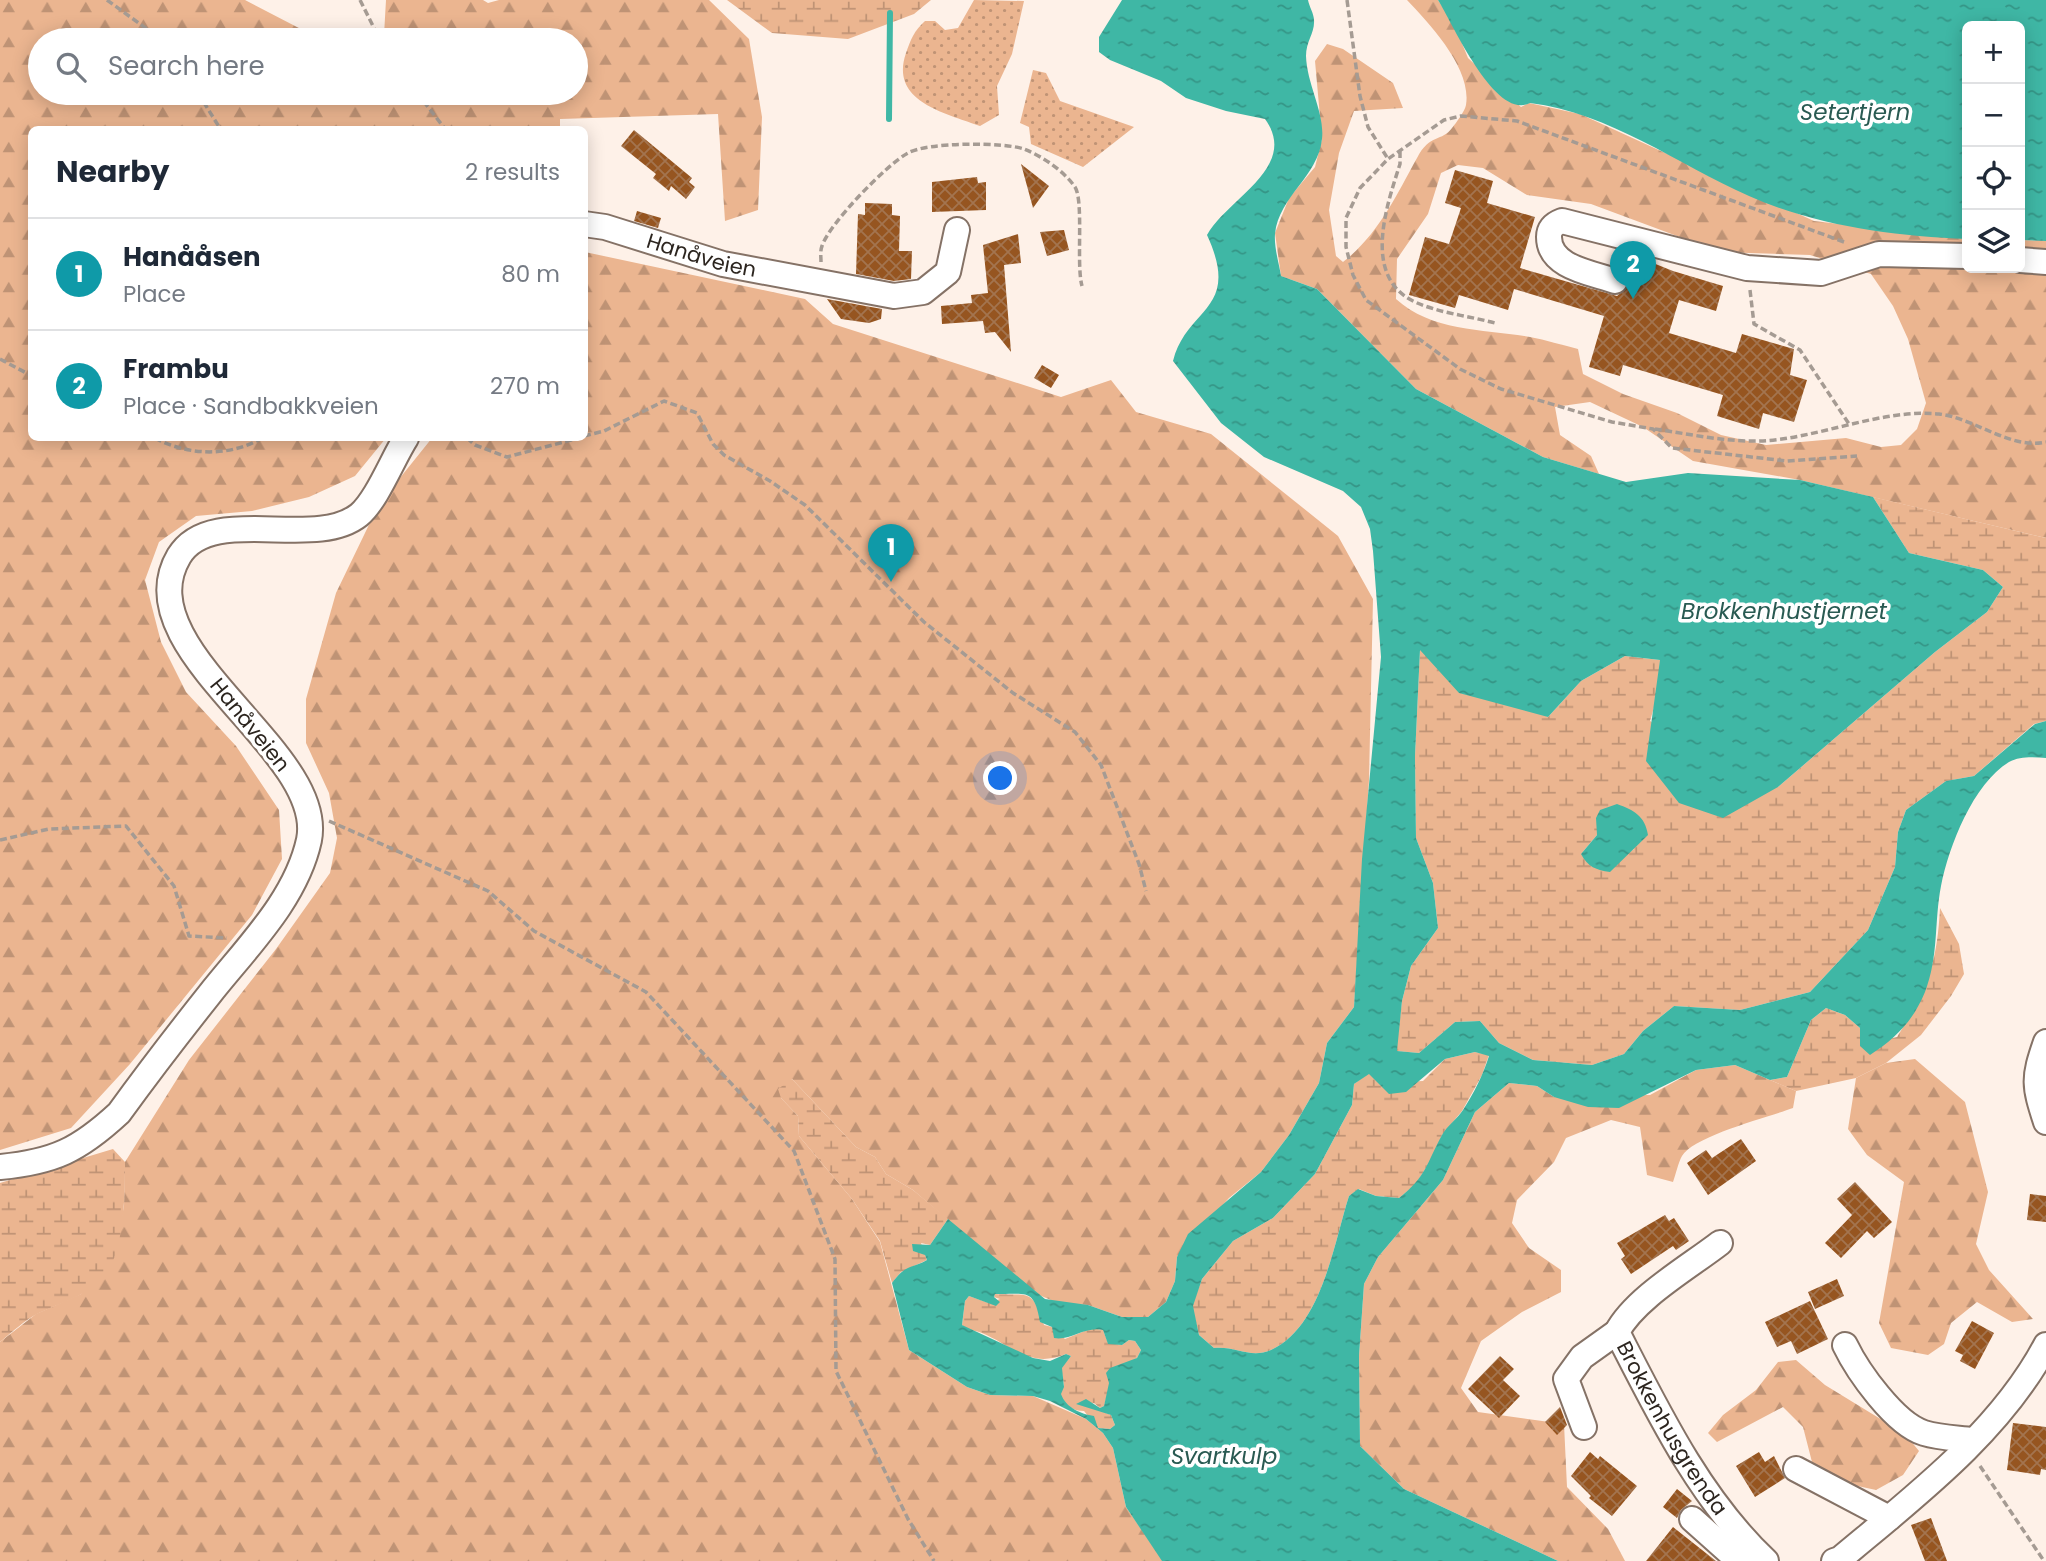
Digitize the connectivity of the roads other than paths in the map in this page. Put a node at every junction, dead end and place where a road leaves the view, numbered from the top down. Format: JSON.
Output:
{"nodes":[{"id":1,"x":588,"y":225,"type":"edge"},
{"id":2,"x":957,"y":230,"type":"dead end"},
{"id":3,"x":1962,"y":256,"type":"edge"},
{"id":4,"x":2025,"y":260,"type":"edge"},
{"id":5,"x":2046,"y":261,"type":"edge"},
{"id":6,"x":1615,"y":281,"type":"dead end"},
{"id":7,"x":404,"y":441,"type":"edge"},
{"id":8,"x":2046,"y":1042,"type":"edge"},
{"id":9,"x":2046,"y":1122,"type":"edge"},
{"id":10,"x":0,"y":1167,"type":"edge"},
{"id":11,"x":1720,"y":1243,"type":"dead end"},
{"id":12,"x":1617,"y":1332,"type":"junction"},
{"id":13,"x":1845,"y":1345,"type":"dead end"},
{"id":14,"x":2046,"y":1345,"type":"edge"},
{"id":15,"x":1584,"y":1427,"type":"dead end"},
{"id":16,"x":1970,"y":1443,"type":"junction"},
{"id":17,"x":1796,"y":1469,"type":"dead end"},
{"id":18,"x":1889,"y":1518,"type":"junction"},
{"id":19,"x":1692,"y":1519,"type":"dead end"},
{"id":20,"x":1739,"y":1561,"type":"edge"},
{"id":21,"x":1766,"y":1561,"type":"edge"},
{"id":22,"x":1834,"y":1561,"type":"edge"}],
"edges":[{"from":1,"to":2,"type":"street","name":"Hanåveien"},
{"from":3,"to":6,"type":"street"},
{"from":4,"to":5,"type":"street"},
{"from":7,"to":10,"type":"street","name":"Hanåveien"},
{"from":8,"to":9,"type":"street"},
{"from":11,"to":12,"type":"street","name":"Brokkenhusgrenda"},
{"from":12,"to":15,"type":"street"},
{"from":12,"to":21,"type":"street","name":"Brokkenhusgrenda"},
{"from":13,"to":16,"type":"street"},
{"from":14,"to":16,"type":"street"},
{"from":16,"to":18,"type":"street"},
{"from":17,"to":18,"type":"street"},
{"from":18,"to":22,"type":"street"},
{"from":19,"to":20,"type":"street"}]}
